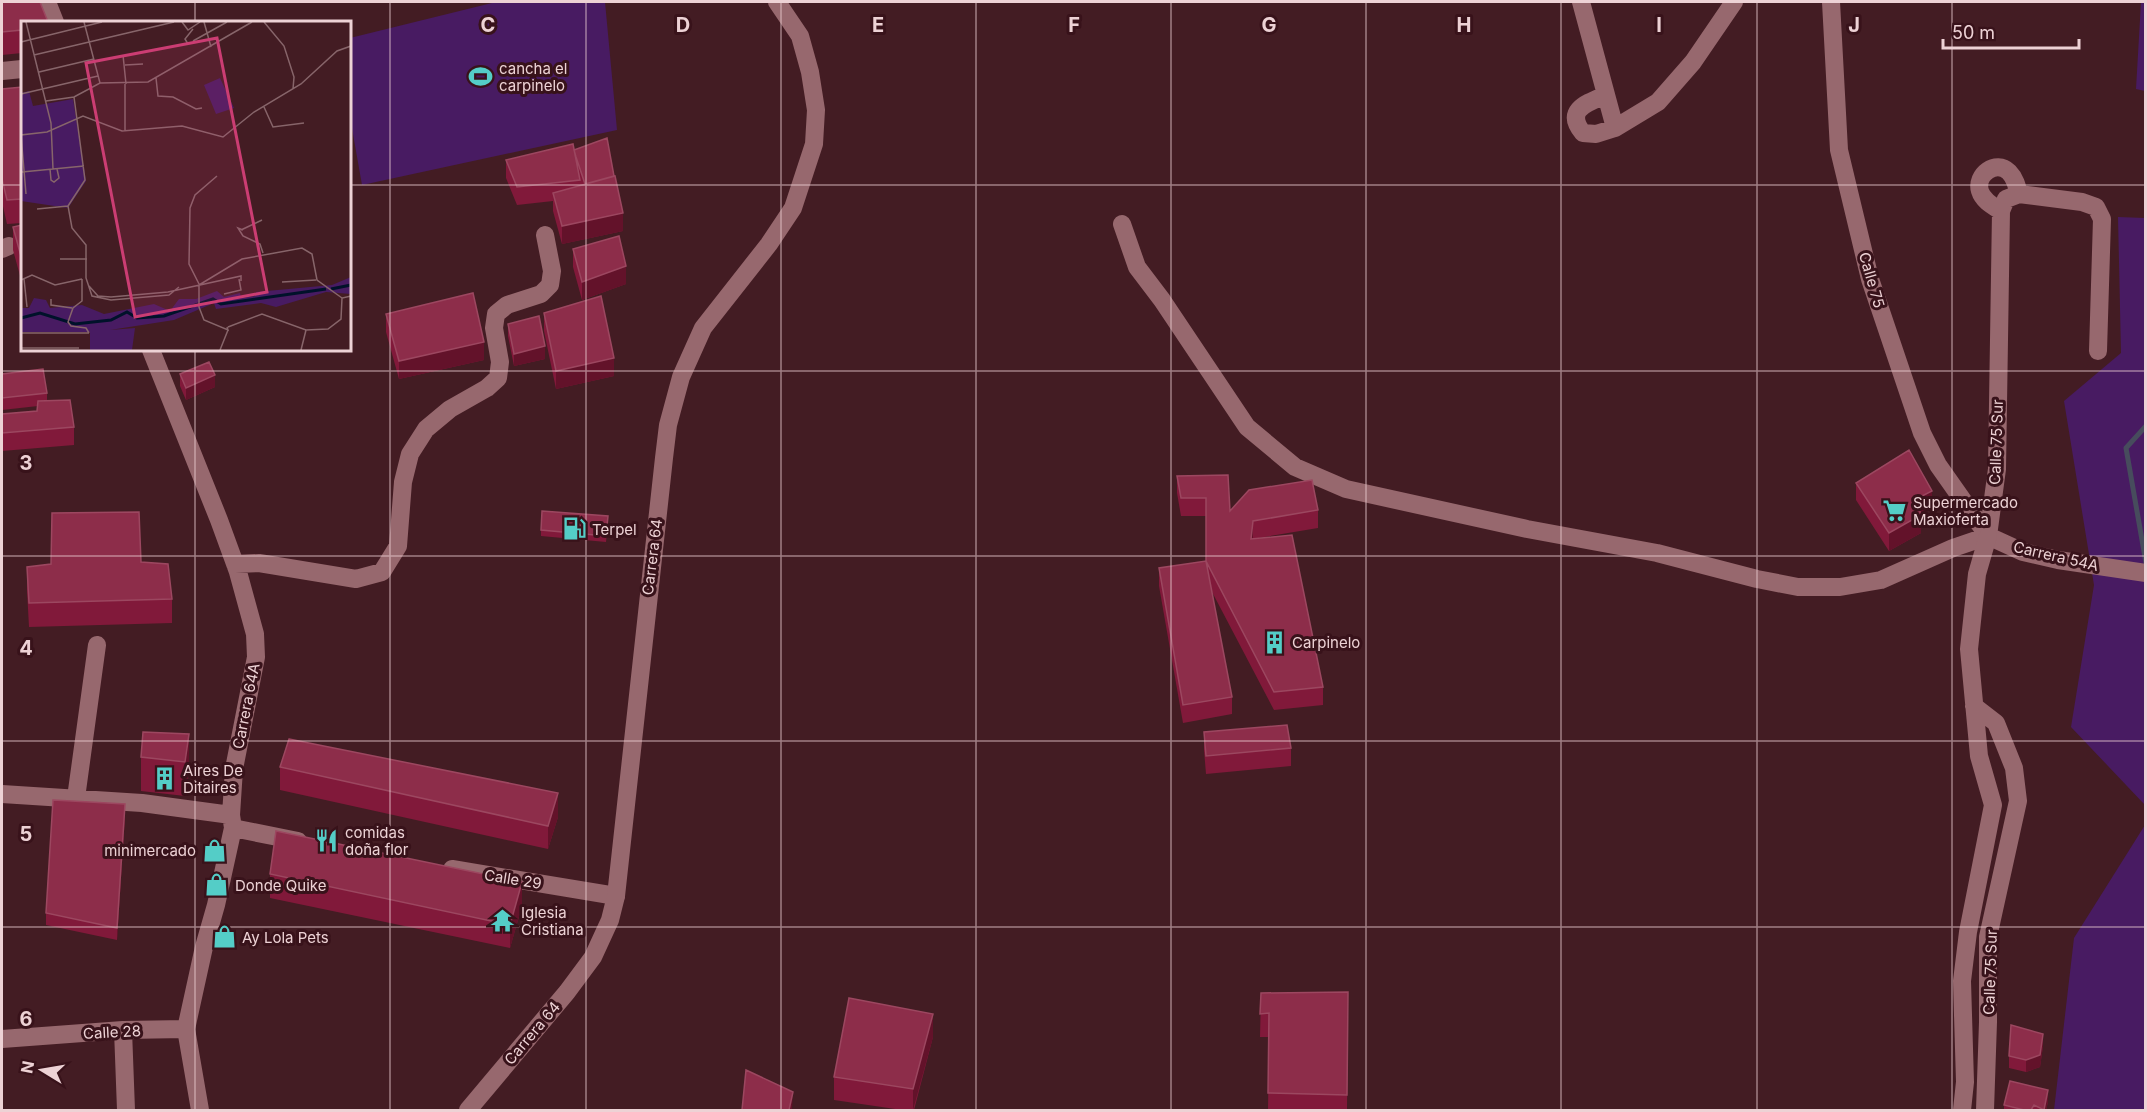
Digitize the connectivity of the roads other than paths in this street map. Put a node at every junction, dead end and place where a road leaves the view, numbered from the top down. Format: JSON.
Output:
{"nodes":[{"id":1,"x":47,"y":2,"type":"edge"},
{"id":2,"x":777,"y":2,"type":"edge"},
{"id":3,"x":1581,"y":2,"type":"edge"},
{"id":4,"x":1734,"y":2,"type":"edge"},
{"id":5,"x":1831,"y":2,"type":"edge"},
{"id":6,"x":55,"y":21,"type":"edge"},
{"id":7,"x":21,"y":69,"type":"edge"},
{"id":8,"x":2,"y":71,"type":"edge"},
{"id":9,"x":1606,"y":96,"type":"junction"},
{"id":10,"x":1615,"y":128,"type":"junction"},
{"id":11,"x":2019,"y":194,"type":"junction"},
{"id":12,"x":2001,"y":212,"type":"junction"},
{"id":13,"x":1122,"y":224,"type":"dead end"},
{"id":14,"x":545,"y":236,"type":"dead end"},
{"id":15,"x":151,"y":351,"type":"edge"},
{"id":16,"x":2098,"y":351,"type":"dead end"},
{"id":17,"x":1988,"y":536,"type":"junction"},
{"id":18,"x":235,"y":564,"type":"junction"},
{"id":19,"x":2145,"y":573,"type":"edge"},
{"id":20,"x":97,"y":645,"type":"dead end"},
{"id":21,"x":1974,"y":706,"type":"junction"},
{"id":22,"x":2014,"y":768,"type":"junction"},
{"id":23,"x":1988,"y":784,"type":"junction"},
{"id":24,"x":2,"y":794,"type":"edge"},
{"id":25,"x":76,"y":798,"type":"junction"},
{"id":26,"x":232,"y":822,"type":"junction"},
{"id":27,"x":316,"y":844,"type":"edge"},
{"id":28,"x":432,"y":866,"type":"edge"},
{"id":29,"x":616,"y":896,"type":"junction"},
{"id":30,"x":186,"y":1029,"type":"junction"},
{"id":31,"x":123,"y":1030,"type":"junction"},
{"id":32,"x":2,"y":1039,"type":"edge"},
{"id":33,"x":126,"y":1110,"type":"edge"},
{"id":34,"x":200,"y":1110,"type":"edge"},
{"id":35,"x":468,"y":1110,"type":"edge"},
{"id":36,"x":1962,"y":1110,"type":"edge"},
{"id":37,"x":1985,"y":1110,"type":"edge"}],
"edges":[{"from":1,"to":6,"type":"street"},
{"from":2,"to":29,"type":"street","name":"Carrera 64"},
{"from":3,"to":9,"type":"street"},
{"from":4,"to":10,"type":"street"},
{"from":5,"to":17,"type":"street","name":"Calle 75"},
{"from":7,"to":8,"type":"street"},
{"from":9,"to":10,"type":"street"},
{"from":9,"to":10,"type":"street"},
{"from":11,"to":12,"type":"street"},
{"from":11,"to":12,"type":"street"},
{"from":11,"to":16,"type":"street"},
{"from":12,"to":17,"type":"street","name":"Calle 75 Sur"},
{"from":13,"to":17,"type":"street"},
{"from":14,"to":18,"type":"street"},
{"from":15,"to":18,"type":"street","name":"Carrera 64A"},
{"from":17,"to":19,"type":"street","name":"Carrera 54A"},
{"from":17,"to":21,"type":"street","name":"Calle 75 Sur"},
{"from":18,"to":26,"type":"street","name":"Carrera 64A"},
{"from":20,"to":25,"type":"street"},
{"from":21,"to":22,"type":"street","name":"Calle 75 Sur"},
{"from":21,"to":23,"type":"street","name":"Calle 75 Sur"},
{"from":22,"to":23,"type":"street"},
{"from":22,"to":37,"type":"street","name":"Calle 75 Sur"},
{"from":23,"to":36,"type":"street","name":"Calle 75 Sur"},
{"from":24,"to":25,"type":"street"},
{"from":25,"to":26,"type":"street"},
{"from":26,"to":27,"type":"street"},
{"from":26,"to":30,"type":"street","name":"Carrera 64A"},
{"from":28,"to":29,"type":"street","name":"Calle 29"},
{"from":29,"to":35,"type":"street","name":"Carrera 64"},
{"from":30,"to":31,"type":"street","name":"Calle 28"},
{"from":30,"to":34,"type":"street","name":"Carrera 64A"},
{"from":31,"to":32,"type":"street","name":"Calle 28"},
{"from":31,"to":33,"type":"street"}]}
